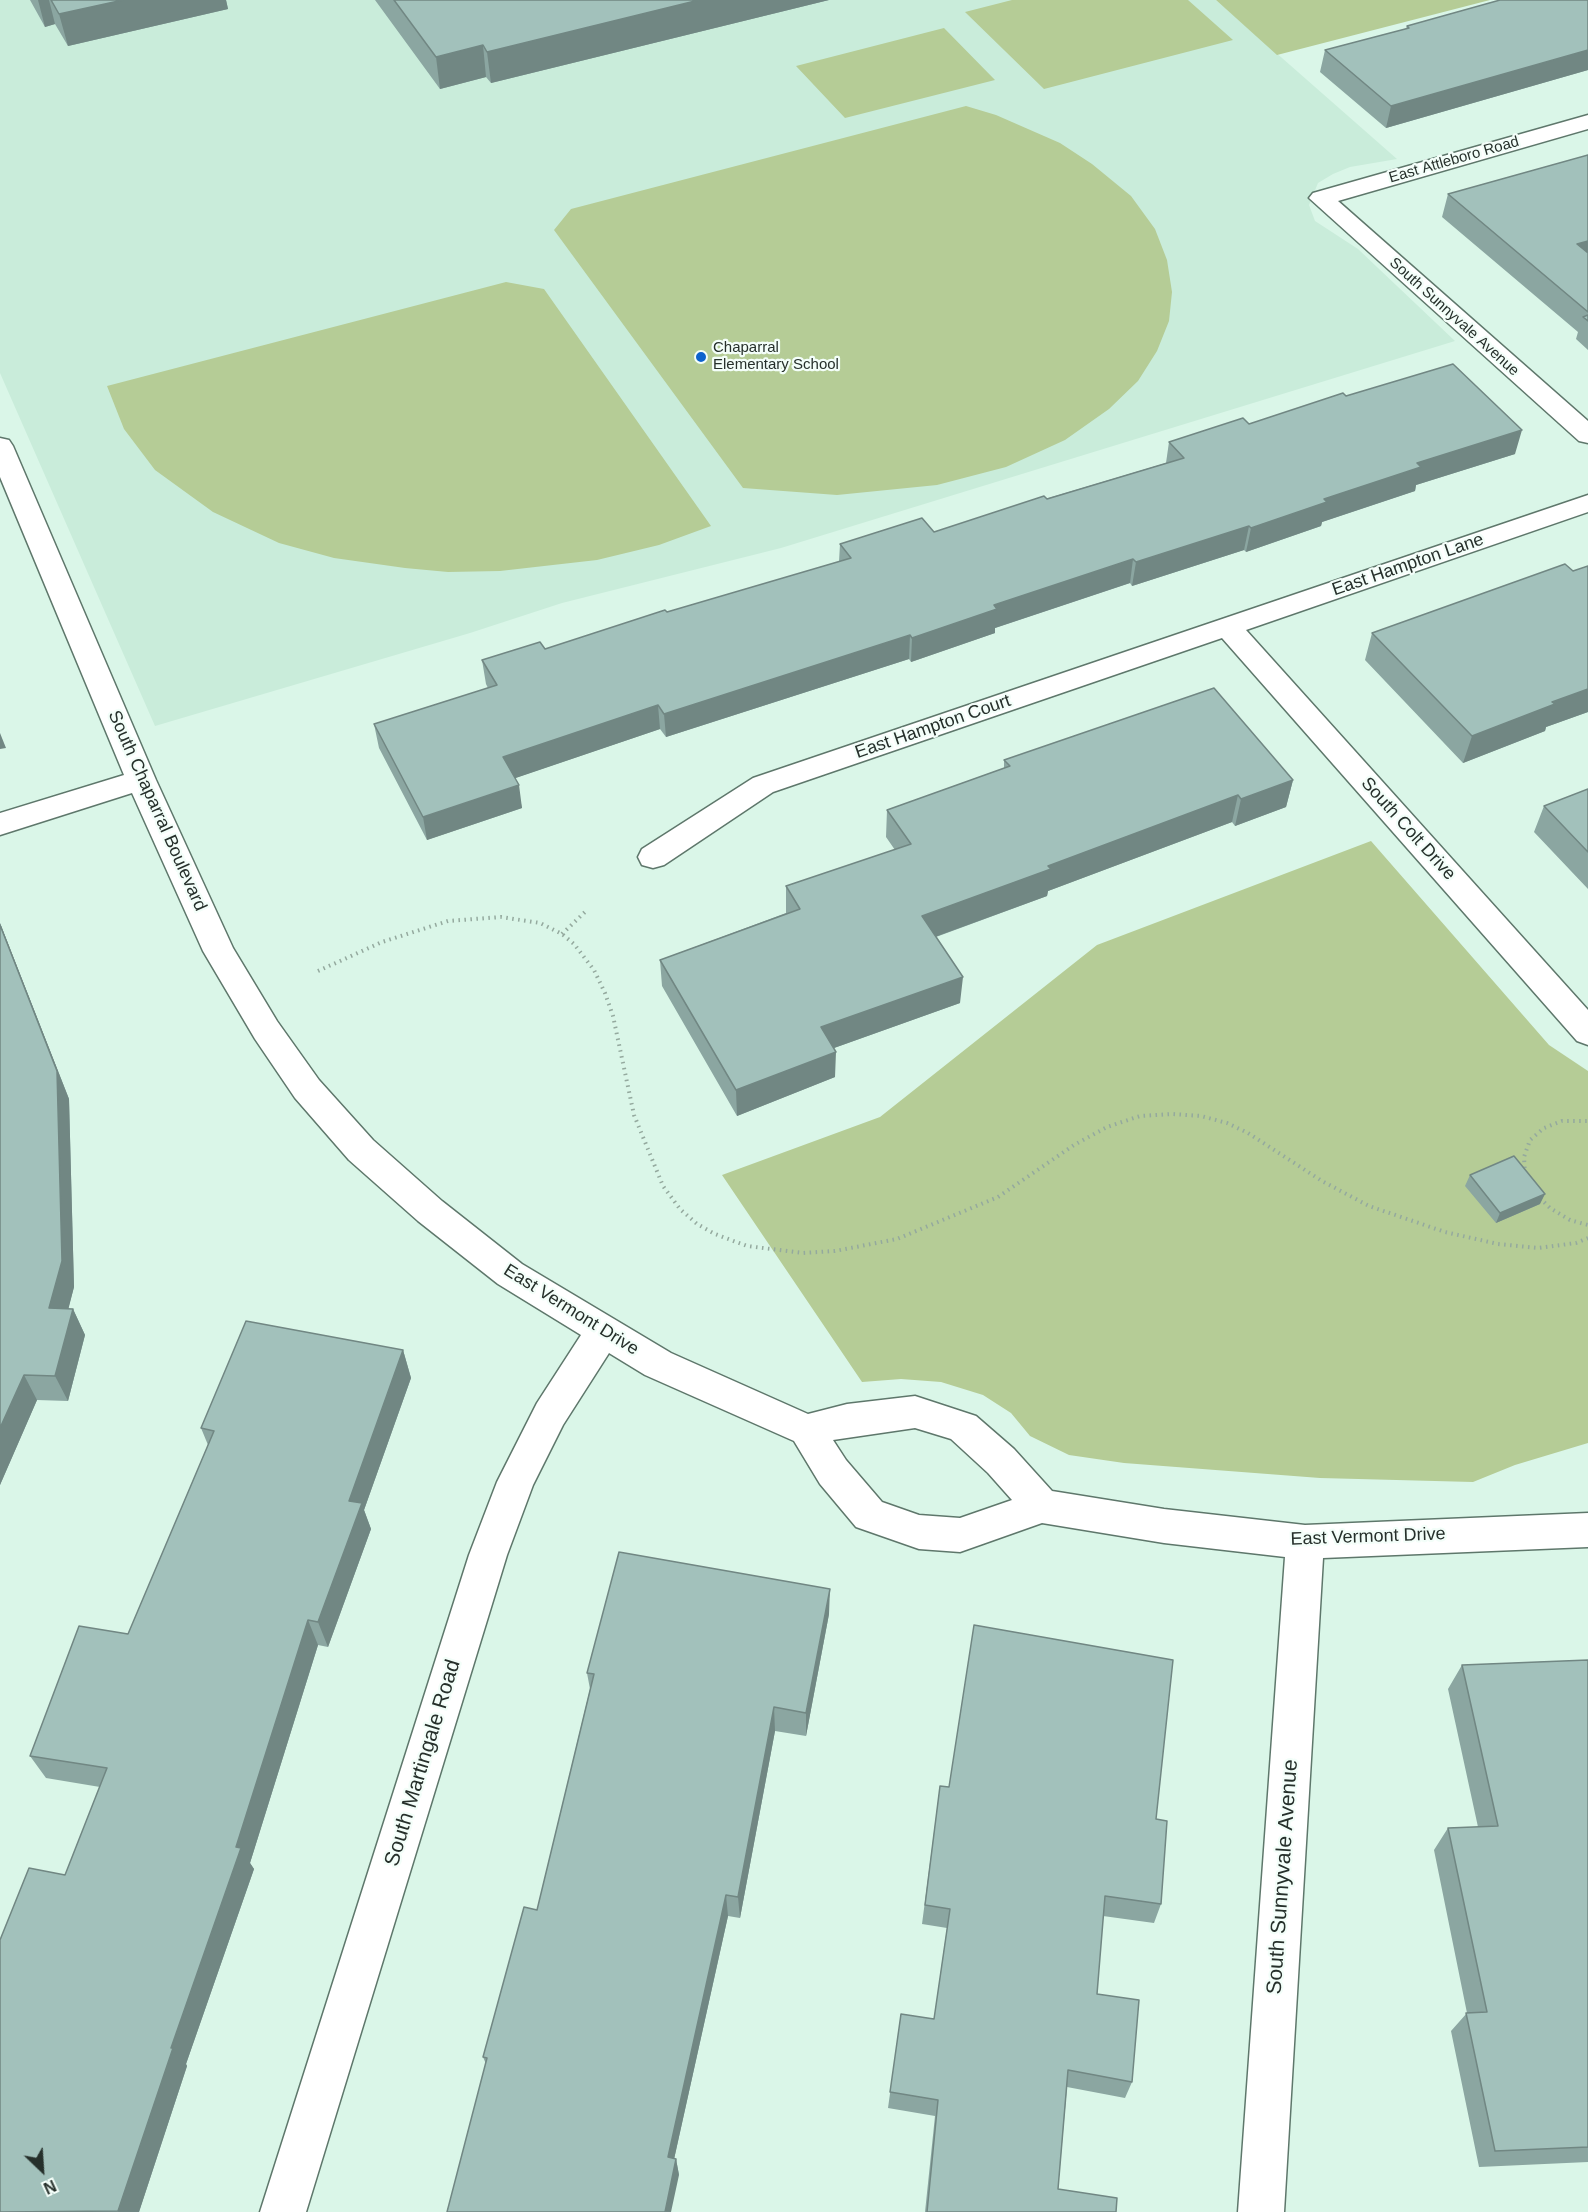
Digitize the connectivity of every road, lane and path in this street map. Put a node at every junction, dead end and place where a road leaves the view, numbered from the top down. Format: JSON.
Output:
{"nodes":[{"id":1,"x":1588,"y":122,"type":"edge"},
{"id":2,"x":1320,"y":198,"type":"joint"},
{"id":3,"x":1588,"y":435,"type":"edge"},
{"id":4,"x":0,"y":446,"type":"edge"},
{"id":5,"x":1588,"y":503,"type":"edge"},
{"id":6,"x":1228,"y":627,"type":"junction"},
{"id":7,"x":141,"y":780,"type":"junction"},
{"id":8,"x":0,"y":824,"type":"edge"},
{"id":9,"x":653,"y":857,"type":"dead end"},
{"id":10,"x":586,"y":911,"type":"dead end"},
{"id":11,"x":562,"y":934,"type":"junction"},
{"id":12,"x":318,"y":971,"type":"dead end"},
{"id":13,"x":1588,"y":1032,"type":"edge"},
{"id":14,"x":1588,"y":1121,"type":"edge"},
{"id":15,"x":361,"y":1150,"type":"joint"},
{"id":16,"x":1529,"y":1183,"type":"edge"},
{"id":17,"x":1534,"y":1192,"type":"edge"},
{"id":18,"x":1588,"y":1225,"type":"edge"},
{"id":19,"x":1588,"y":1238,"type":"edge"},
{"id":20,"x":603,"y":1331,"type":"junction"},
{"id":21,"x":807,"y":1430,"type":"junction"},
{"id":22,"x":1042,"y":1506,"type":"junction"},
{"id":23,"x":1588,"y":1530,"type":"edge"},
{"id":24,"x":1305,"y":1542,"type":"junction"},
{"id":25,"x":283,"y":2212,"type":"edge"},
{"id":26,"x":1262,"y":2212,"type":"edge"}],
"edges":[{"from":1,"to":2,"type":"street","name":"East Attleboro Road"},
{"from":2,"to":3,"type":"street","name":"South Sunnyvale Avenue"},
{"from":4,"to":7,"type":"street","name":"South Chaparral Boulevard"},
{"from":5,"to":6,"type":"street","name":"East Hampton Lane"},
{"from":6,"to":9,"type":"street","name":"East Hampton Court"},
{"from":6,"to":13,"type":"street","name":"South Colt Drive"},
{"from":7,"to":8,"type":"street"},
{"from":7,"to":15,"type":"street","name":"South Chaparral Boulevard"},
{"from":10,"to":11,"type":"path"},
{"from":11,"to":12,"type":"path"},
{"from":11,"to":19,"type":"path"},
{"from":14,"to":16,"type":"path"},
{"from":15,"to":20,"type":"street","name":"East Vermont Drive"},
{"from":17,"to":18,"type":"path"},
{"from":20,"to":21,"type":"street","name":"East Vermont Drive"},
{"from":20,"to":25,"type":"street","name":"South Martingale Road"},
{"from":21,"to":22,"type":"street"},
{"from":21,"to":22,"type":"street","name":"East Vermont Drive"},
{"from":22,"to":24,"type":"street","name":"East Vermont Drive"},
{"from":23,"to":24,"type":"street","name":"East Vermont Drive"},
{"from":24,"to":26,"type":"street","name":"South Sunnyvale Avenue"}]}
